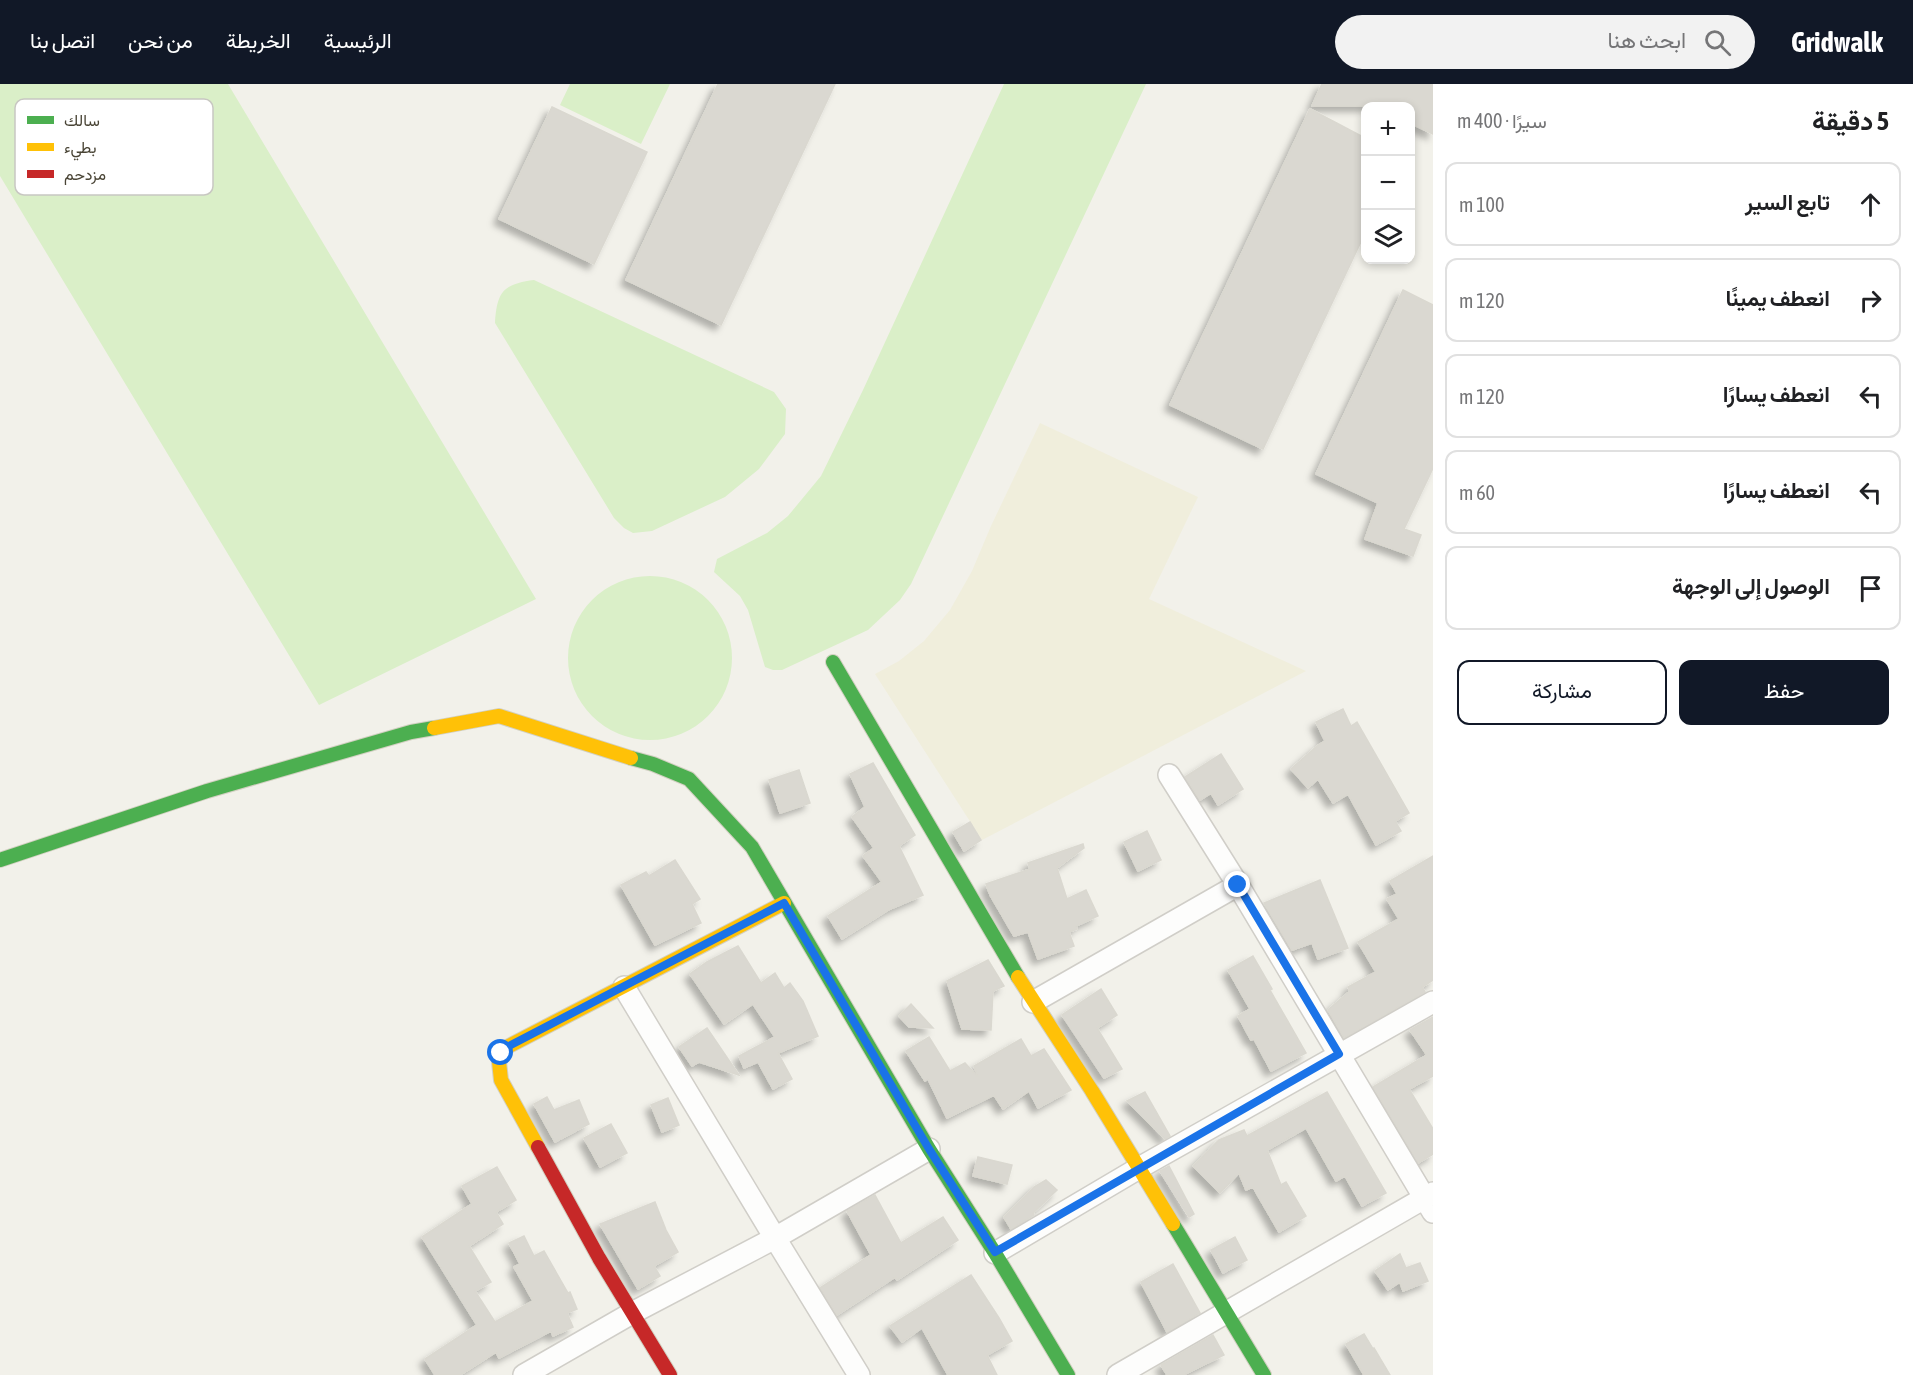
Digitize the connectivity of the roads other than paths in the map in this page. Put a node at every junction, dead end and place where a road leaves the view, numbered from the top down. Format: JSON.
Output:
{"nodes":[{"id":1,"x":833,"y":662,"type":"dead end"},
{"id":2,"x":1169,"y":776,"type":"dead end"},
{"id":3,"x":0,"y":860,"type":"edge"},
{"id":4,"x":1238,"y":885,"type":"junction"},
{"id":5,"x":784,"y":903,"type":"junction"},
{"id":6,"x":624,"y":987,"type":"junction"},
{"id":7,"x":1033,"y":1002,"type":"junction"},
{"id":8,"x":1433,"y":1002,"type":"edge"},
{"id":9,"x":1339,"y":1054,"type":"junction"},
{"id":10,"x":929,"y":1149,"type":"junction"},
{"id":11,"x":1139,"y":1168,"type":"junction"},
{"id":12,"x":1430,"y":1201,"type":"edge"},
{"id":13,"x":775,"y":1238,"type":"junction"},
{"id":14,"x":995,"y":1252,"type":"junction"},
{"id":15,"x":1227,"y":1312,"type":"junction"},
{"id":16,"x":632,"y":1313,"type":"junction"},
{"id":17,"x":524,"y":1375,"type":"edge"},
{"id":18,"x":670,"y":1375,"type":"edge"},
{"id":19,"x":859,"y":1375,"type":"edge"},
{"id":20,"x":1068,"y":1375,"type":"edge"},
{"id":21,"x":1119,"y":1375,"type":"edge"},
{"id":22,"x":1264,"y":1375,"type":"edge"}],
"edges":[{"from":1,"to":7,"type":"street"},
{"from":2,"to":4,"type":"street"},
{"from":3,"to":5,"type":"street"},
{"from":4,"to":7,"type":"street"},
{"from":4,"to":9,"type":"street"},
{"from":5,"to":6,"type":"street"},
{"from":5,"to":10,"type":"street"},
{"from":6,"to":13,"type":"street"},
{"from":6,"to":16,"type":"street"},
{"from":7,"to":11,"type":"street"},
{"from":8,"to":9,"type":"street"},
{"from":9,"to":11,"type":"street"},
{"from":9,"to":12,"type":"street"},
{"from":10,"to":13,"type":"street"},
{"from":10,"to":14,"type":"street"},
{"from":11,"to":14,"type":"street"},
{"from":11,"to":15,"type":"street"},
{"from":12,"to":15,"type":"street"},
{"from":13,"to":16,"type":"street"},
{"from":13,"to":19,"type":"street"},
{"from":14,"to":20,"type":"street"},
{"from":15,"to":21,"type":"street"},
{"from":15,"to":22,"type":"street"},
{"from":16,"to":17,"type":"street"},
{"from":16,"to":18,"type":"street"}]}
